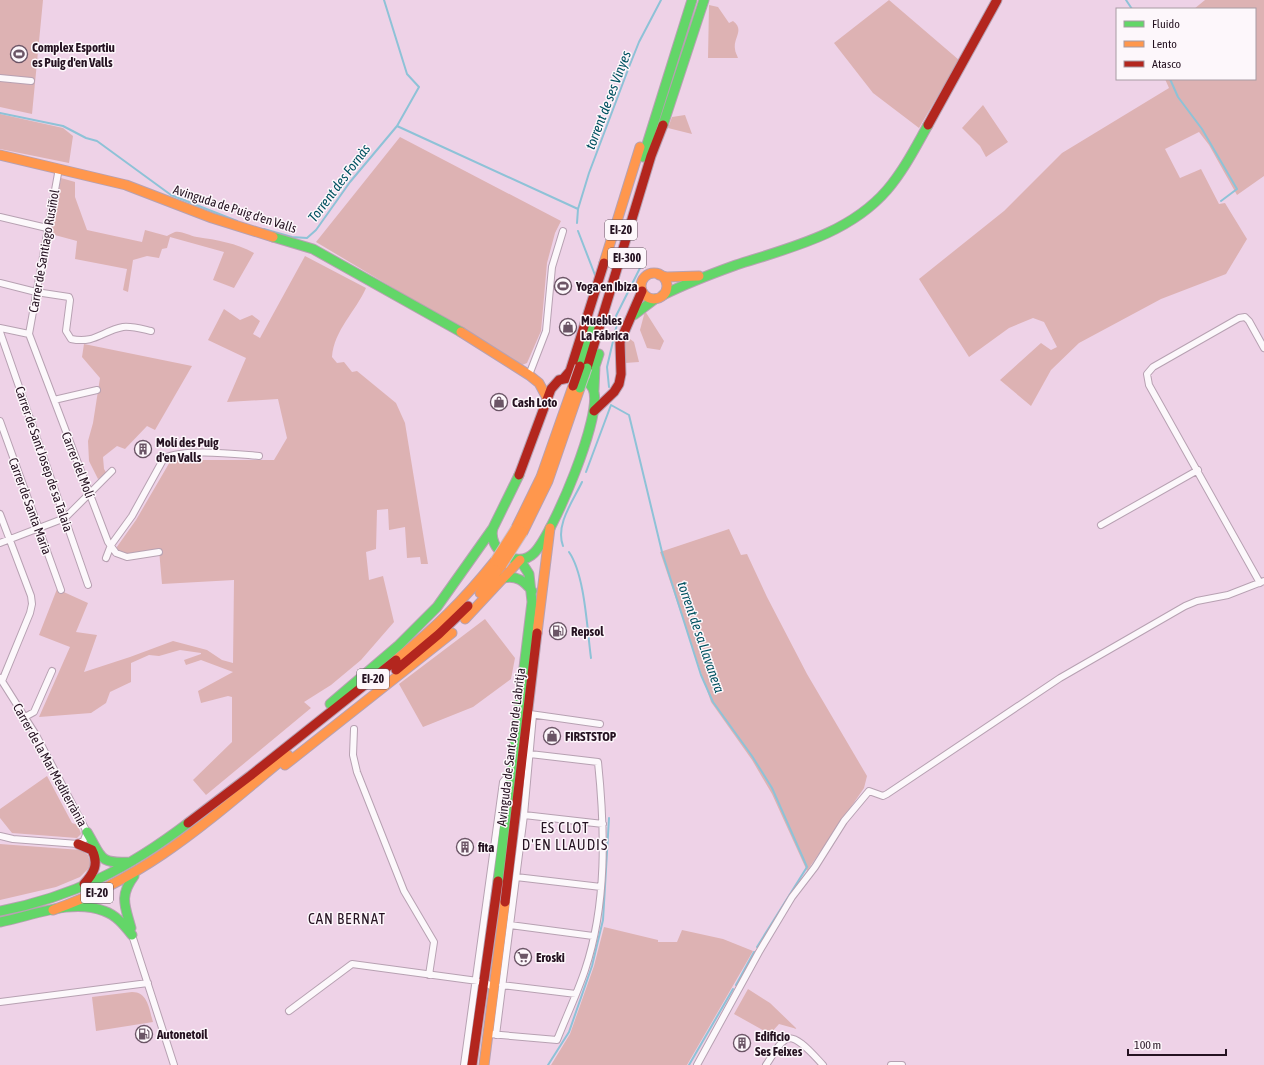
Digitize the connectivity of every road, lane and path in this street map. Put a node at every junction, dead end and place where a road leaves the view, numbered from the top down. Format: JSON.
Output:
{"nodes":[{"id":1,"x":692,"y":0,"type":"edge"},
{"id":2,"x":704,"y":0,"type":"edge"},
{"id":3,"x":997,"y":0,"type":"edge"},
{"id":4,"x":0,"y":78,"type":"edge"},
{"id":5,"x":30,"y":81,"type":"dead end"},
{"id":6,"x":662,"y":95,"type":"junction"},
{"id":7,"x":662,"y":126,"type":"junction"},
{"id":8,"x":0,"y":155,"type":"edge"},
{"id":9,"x":59,"y":168,"type":"junction"},
{"id":10,"x":0,"y":217,"type":"edge"},
{"id":11,"x":47,"y":228,"type":"junction"},
{"id":12,"x":563,"y":231,"type":"dead end"},
{"id":13,"x":708,"y":274,"type":"junction"},
{"id":14,"x":659,"y":275,"type":"junction"},
{"id":15,"x":0,"y":283,"type":"edge"},
{"id":16,"x":642,"y":291,"type":"junction"},
{"id":17,"x":36,"y":292,"type":"junction"},
{"id":18,"x":659,"y":297,"type":"junction"},
{"id":19,"x":633,"y":316,"type":"junction"},
{"id":20,"x":0,"y":328,"type":"edge"},
{"id":21,"x":151,"y":331,"type":"dead end"},
{"id":22,"x":0,"y":332,"type":"edge"},
{"id":23,"x":29,"y":334,"type":"junction"},
{"id":24,"x":1264,"y":348,"type":"edge"},
{"id":25,"x":583,"y":367,"type":"junction"},
{"id":26,"x":529,"y":374,"type":"junction"},
{"id":27,"x":561,"y":379,"type":"junction"},
{"id":28,"x":96,"y":390,"type":"dead end"},
{"id":29,"x":594,"y":391,"type":"junction"},
{"id":30,"x":612,"y":395,"type":"junction"},
{"id":31,"x":548,"y":398,"type":"junction"},
{"id":32,"x":54,"y":400,"type":"junction"},
{"id":33,"x":594,"y":411,"type":"junction"},
{"id":34,"x":0,"y":421,"type":"edge"},
{"id":35,"x":259,"y":456,"type":"dead end"},
{"id":36,"x":1198,"y":470,"type":"junction"},
{"id":37,"x":112,"y":471,"type":"dead end"},
{"id":38,"x":89,"y":493,"type":"junction"},
{"id":39,"x":0,"y":514,"type":"edge"},
{"id":40,"x":65,"y":518,"type":"junction"},
{"id":41,"x":1101,"y":525,"type":"dead end"},
{"id":42,"x":493,"y":528,"type":"junction"},
{"id":43,"x":550,"y":528,"type":"junction"},
{"id":44,"x":38,"y":529,"type":"junction"},
{"id":45,"x":9,"y":540,"type":"junction"},
{"id":46,"x":0,"y":543,"type":"edge"},
{"id":47,"x":111,"y":545,"type":"junction"},
{"id":48,"x":159,"y":552,"type":"dead end"},
{"id":49,"x":106,"y":558,"type":"dead end"},
{"id":50,"x":520,"y":560,"type":"junction"},
{"id":51,"x":499,"y":563,"type":"junction"},
{"id":52,"x":503,"y":578,"type":"junction"},
{"id":53,"x":1262,"y":582,"type":"edge"},
{"id":54,"x":88,"y":585,"type":"dead end"},
{"id":55,"x":61,"y":590,"type":"dead end"},
{"id":56,"x":532,"y":591,"type":"junction"},
{"id":57,"x":52,"y":671,"type":"dead end"},
{"id":58,"x":1,"y":679,"type":"edge"},
{"id":59,"x":531,"y":715,"type":"junction"},
{"id":60,"x":25,"y":717,"type":"junction"},
{"id":61,"x":600,"y":724,"type":"dead end"},
{"id":62,"x":354,"y":729,"type":"dead end"},
{"id":63,"x":530,"y":754,"type":"junction"},
{"id":64,"x":239,"y":783,"type":"junction"},
{"id":65,"x":253,"y":786,"type":"junction"},
{"id":66,"x":524,"y":815,"type":"junction"},
{"id":67,"x":603,"y":824,"type":"junction"},
{"id":68,"x":87,"y":832,"type":"junction"},
{"id":69,"x":0,"y":836,"type":"edge"},
{"id":70,"x":78,"y":844,"type":"junction"},
{"id":71,"x":133,"y":862,"type":"junction"},
{"id":72,"x":139,"y":871,"type":"junction"},
{"id":73,"x":516,"y":877,"type":"junction"},
{"id":74,"x":601,"y":887,"type":"junction"},
{"id":75,"x":80,"y":888,"type":"junction"},
{"id":76,"x":53,"y":910,"type":"junction"},
{"id":77,"x":0,"y":911,"type":"edge"},
{"id":78,"x":0,"y":922,"type":"edge"},
{"id":79,"x":510,"y":926,"type":"junction"},
{"id":80,"x":132,"y":935,"type":"junction"},
{"id":81,"x":593,"y":936,"type":"junction"},
{"id":82,"x":430,"y":975,"type":"junction"},
{"id":83,"x":480,"y":981,"type":"junction"},
{"id":84,"x":148,"y":983,"type":"junction"},
{"id":85,"x":498,"y":987,"type":"junction"},
{"id":86,"x":576,"y":994,"type":"junction"},
{"id":87,"x":0,"y":1002,"type":"edge"},
{"id":88,"x":289,"y":1011,"type":"dead end"},
{"id":89,"x":492,"y":1035,"type":"junction"},
{"id":90,"x":174,"y":1065,"type":"edge"},
{"id":91,"x":464,"y":1065,"type":"edge"},
{"id":92,"x":472,"y":1065,"type":"edge"},
{"id":93,"x":484,"y":1065,"type":"edge"},
{"id":94,"x":697,"y":1065,"type":"edge"},
{"id":95,"x":766,"y":1065,"type":"edge"},
{"id":96,"x":823,"y":1065,"type":"edge"},
{"id":97,"x":892,"y":1065,"type":"edge"},
{"id":98,"x":902,"y":1065,"type":"edge"}],
"edges":[{"from":1,"to":6,"type":"main road","number":"EI-300"},
{"from":2,"to":7,"type":"main road","number":"EI-300"},
{"from":3,"to":13,"type":"main road"},
{"from":4,"to":5,"type":"street"},
{"from":6,"to":25,"type":"main road","number":"EI-20"},
{"from":6,"to":27,"type":"main road","number":"EI-300"},
{"from":7,"to":25,"type":"main road","number":"EI-20"},
{"from":7,"to":29,"type":"main road","number":"EI-300"},
{"from":8,"to":9,"type":"main road","name":"Avinguda de Puig d'en Valls"},
{"from":9,"to":11,"type":"street","name":"Carrer de Santiago Rusiñol"},
{"from":9,"to":26,"type":"main road","name":"Avinguda de Puig d'en Valls"},
{"from":10,"to":11,"type":"street"},
{"from":11,"to":17,"type":"street","name":"Carrer de Santiago Rusiñol"},
{"from":12,"to":26,"type":"street"},
{"from":13,"to":14,"type":"main road"},
{"from":13,"to":18,"type":"main road"},
{"from":14,"to":16,"type":"main road"},
{"from":14,"to":18,"type":"main road"},
{"from":15,"to":17,"type":"street"},
{"from":16,"to":18,"type":"main road"},
{"from":16,"to":19,"type":"main road"},
{"from":17,"to":21,"type":"street"},
{"from":17,"to":23,"type":"street","name":"Carrer de Santiago Rusiñol"},
{"from":18,"to":19,"type":"main road"},
{"from":19,"to":30,"type":"main road"},
{"from":20,"to":23,"type":"street"},
{"from":22,"to":40,"type":"street","name":"Carrer de Sant Josep de sa Talaia"},
{"from":23,"to":32,"type":"street","name":"Carrer del Molí"},
{"from":24,"to":36,"type":"street"},
{"from":25,"to":51,"type":"main road","number":"EI-20","bridge":true},
{"from":26,"to":27,"type":"main road","name":"Avinguda de Puig d'en Valls"},
{"from":26,"to":31,"type":"main road","name":"Avinguda de Puig d'en Valls"},
{"from":27,"to":29,"type":"main road","name":"Avinguda de Puig d'en Valls"},
{"from":27,"to":31,"type":"main road","number":"EI-300"},
{"from":28,"to":32,"type":"street"},
{"from":29,"to":30,"type":"main road"},
{"from":29,"to":33,"type":"main road","number":"EI-300"},
{"from":30,"to":33,"type":"main road"},
{"from":31,"to":42,"type":"main road","number":"EI-300"},
{"from":32,"to":38,"type":"street","name":"Carrer del Molí"},
{"from":33,"to":43,"type":"main road","number":"EI-300"},
{"from":34,"to":44,"type":"street","name":"Carrer de Santa Maria"},
{"from":35,"to":47,"type":"street"},
{"from":36,"to":41,"type":"street"},
{"from":36,"to":53,"type":"street"},
{"from":37,"to":38,"type":"street"},
{"from":38,"to":40,"type":"street"},
{"from":38,"to":47,"type":"street","name":"Carrer del Molí"},
{"from":39,"to":45,"type":"street"},
{"from":40,"to":44,"type":"street"},
{"from":40,"to":54,"type":"street","name":"Carrer de Sant Josep de sa Talaia"},
{"from":42,"to":50,"type":"main road"},
{"from":42,"to":64,"type":"main road"},
{"from":43,"to":50,"type":"main road","number":"EI-300"},
{"from":43,"to":59,"type":"main road","name":"Avinguda de Sant Joan de Labritja","number":"EI-300"},
{"from":44,"to":45,"type":"street"},
{"from":44,"to":55,"type":"street","name":"Carrer de Santa Maria"},
{"from":45,"to":46,"type":"street"},
{"from":45,"to":58,"type":"street"},
{"from":47,"to":48,"type":"street","name":"Carrer del Molí"},
{"from":47,"to":49,"type":"street"},
{"from":50,"to":52,"type":"main road"},
{"from":50,"to":56,"type":"main road","name":"Avinguda de Sant Joan de Labritja"},
{"from":51,"to":64,"type":"main road","number":"EI-20"},
{"from":51,"to":65,"type":"main road","number":"EI-20"},
{"from":52,"to":56,"type":"main road"},
{"from":52,"to":65,"type":"main road"},
{"from":53,"to":94,"type":"street"},
{"from":56,"to":83,"type":"main road","name":"Avinguda de Sant Joan de Labritja"},
{"from":57,"to":60,"type":"street"},
{"from":58,"to":60,"type":"street","name":"Carrer de la Mar Mediterrània"},
{"from":59,"to":61,"type":"street"},
{"from":59,"to":63,"type":"street","name":"Avinguda de Sant Joan de Labritja"},
{"from":59,"to":85,"type":"main road","name":"Avinguda de Sant Joan de Labritja","number":"EI-300"},
{"from":60,"to":68,"type":"street","name":"Carrer de la Mar Mediterrània"},
{"from":62,"to":82,"type":"street"},
{"from":63,"to":66,"type":"street","name":"Avinguda de Sant Joan de Labritja"},
{"from":63,"to":67,"type":"street"},
{"from":64,"to":71,"type":"main road","number":"EI-20"},
{"from":65,"to":72,"type":"main road","number":"EI-20"},
{"from":66,"to":67,"type":"street"},
{"from":66,"to":73,"type":"street","name":"Avinguda de Sant Joan de Labritja"},
{"from":67,"to":74,"type":"street"},
{"from":68,"to":70,"type":"street"},
{"from":68,"to":71,"type":"main road"},
{"from":69,"to":70,"type":"street"},
{"from":70,"to":75,"type":"main road"},
{"from":71,"to":75,"type":"main road","number":"EI-20"},
{"from":72,"to":76,"type":"main road","number":"EI-20"},
{"from":72,"to":80,"type":"main road"},
{"from":73,"to":74,"type":"street"},
{"from":73,"to":79,"type":"street","name":"Avinguda de Sant Joan de Labritja"},
{"from":74,"to":81,"type":"street"},
{"from":75,"to":77,"type":"main road","number":"EI-20"},
{"from":76,"to":78,"type":"main road","number":"EI-20"},
{"from":76,"to":80,"type":"main road"},
{"from":79,"to":81,"type":"street"},
{"from":79,"to":85,"type":"street","name":"Avinguda de Sant Joan de Labritja"},
{"from":80,"to":84,"type":"street"},
{"from":81,"to":86,"type":"street"},
{"from":82,"to":83,"type":"street"},
{"from":82,"to":88,"type":"street"},
{"from":83,"to":85,"type":"street"},
{"from":83,"to":91,"type":"street","name":"Avinguda de Sant Joan de Labritja"},
{"from":83,"to":92,"type":"main road","name":"Avinguda de Sant Joan de Labritja"},
{"from":84,"to":87,"type":"street"},
{"from":84,"to":90,"type":"street"},
{"from":85,"to":86,"type":"street"},
{"from":85,"to":89,"type":"main road","name":"Avinguda de Sant Joan de Labritja","number":"EI-300"},
{"from":86,"to":89,"type":"street"},
{"from":89,"to":93,"type":"main road","name":"Avinguda de Sant Joan de Labritja","number":"EI-300"},
{"from":95,"to":96,"type":"street"},
{"from":97,"to":98,"type":"street"}]}
